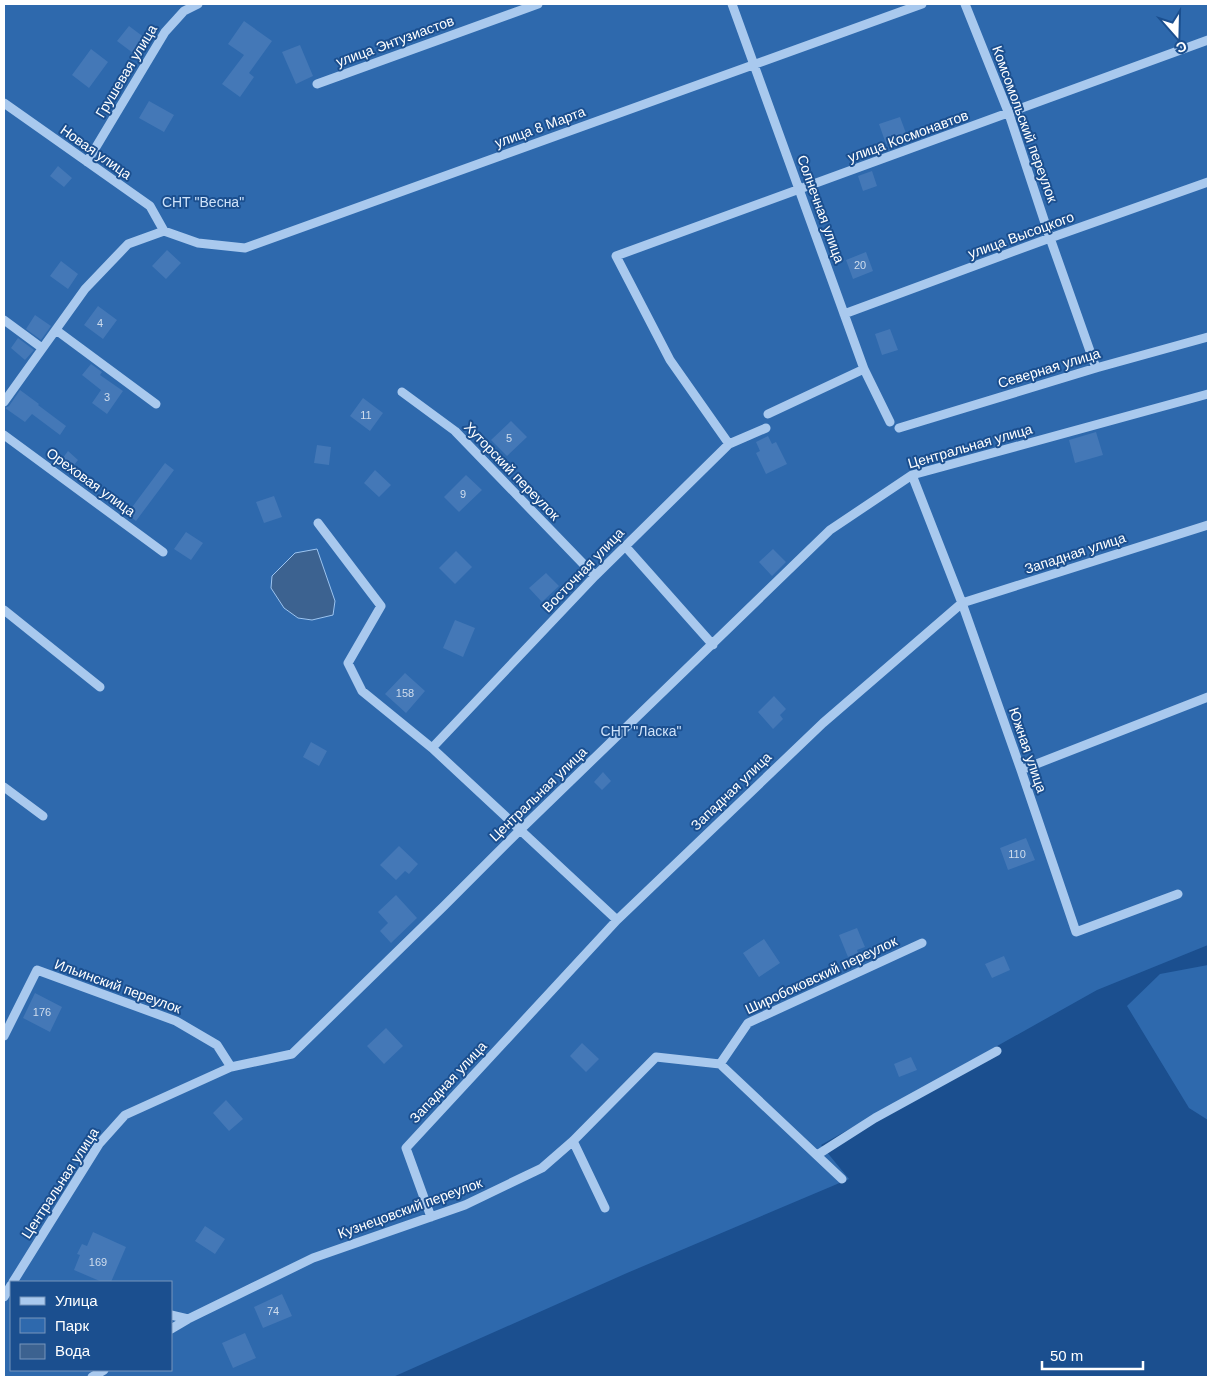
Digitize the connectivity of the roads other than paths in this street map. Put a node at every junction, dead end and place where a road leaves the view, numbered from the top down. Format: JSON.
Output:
{"nodes":[{"id":1,"x":198,"y":4,"type":"edge"},
{"id":2,"x":538,"y":4,"type":"edge"},
{"id":3,"x":732,"y":4,"type":"edge"},
{"id":4,"x":922,"y":4,"type":"edge"},
{"id":5,"x":965,"y":4,"type":"edge"},
{"id":6,"x":1208,"y":40,"type":"edge"},
{"id":7,"x":754,"y":64,"type":"junction"},
{"id":8,"x":317,"y":84,"type":"dead end"},
{"id":9,"x":4,"y":103,"type":"edge"},
{"id":10,"x":1009,"y":114,"type":"junction"},
{"id":11,"x":87,"y":162,"type":"junction"},
{"id":12,"x":1208,"y":182,"type":"edge"},
{"id":13,"x":799,"y":190,"type":"junction"},
{"id":14,"x":164,"y":231,"type":"junction"},
{"id":15,"x":1050,"y":238,"type":"junction"},
{"id":16,"x":844,"y":314,"type":"junction"},
{"id":17,"x":4,"y":320,"type":"edge"},
{"id":18,"x":56,"y":330,"type":"junction"},
{"id":19,"x":1208,"y":337,"type":"edge"},
{"id":20,"x":42,"y":348,"type":"junction"},
{"id":21,"x":1096,"y":368,"type":"junction"},
{"id":22,"x":864,"y":369,"type":"junction"},
{"id":23,"x":402,"y":392,"type":"dead end"},
{"id":24,"x":1208,"y":394,"type":"edge"},
{"id":25,"x":4,"y":402,"type":"edge"},
{"id":26,"x":156,"y":404,"type":"dead end"},
{"id":27,"x":768,"y":414,"type":"dead end"},
{"id":28,"x":890,"y":422,"type":"dead end"},
{"id":29,"x":766,"y":428,"type":"dead end"},
{"id":30,"x":899,"y":428,"type":"dead end"},
{"id":31,"x":4,"y":435,"type":"edge"},
{"id":32,"x":729,"y":444,"type":"junction"},
{"id":33,"x":912,"y":475,"type":"junction"},
{"id":34,"x":318,"y":524,"type":"dead end"},
{"id":35,"x":1208,"y":525,"type":"edge"},
{"id":36,"x":625,"y":546,"type":"junction"},
{"id":37,"x":163,"y":552,"type":"dead end"},
{"id":38,"x":595,"y":576,"type":"junction"},
{"id":39,"x":962,"y":603,"type":"junction"},
{"id":40,"x":4,"y":610,"type":"edge"},
{"id":41,"x":713,"y":645,"type":"junction"},
{"id":42,"x":100,"y":687,"type":"dead end"},
{"id":43,"x":1208,"y":696,"type":"edge"},
{"id":44,"x":432,"y":748,"type":"junction"},
{"id":45,"x":1021,"y":770,"type":"junction"},
{"id":46,"x":4,"y":787,"type":"edge"},
{"id":47,"x":43,"y":816,"type":"dead end"},
{"id":48,"x":521,"y":829,"type":"junction"},
{"id":49,"x":1178,"y":894,"type":"dead end"},
{"id":50,"x":617,"y":920,"type":"junction"},
{"id":51,"x":922,"y":943,"type":"dead end"},
{"id":52,"x":4,"y":1036,"type":"edge"},
{"id":53,"x":996,"y":1051,"type":"dead end"},
{"id":54,"x":720,"y":1064,"type":"junction"},
{"id":55,"x":231,"y":1068,"type":"junction"},
{"id":56,"x":573,"y":1141,"type":"junction"},
{"id":57,"x":817,"y":1155,"type":"junction"},
{"id":58,"x":842,"y":1179,"type":"dead end"},
{"id":59,"x":605,"y":1208,"type":"dead end"},
{"id":60,"x":431,"y":1217,"type":"junction"},
{"id":61,"x":15,"y":1281,"type":"edge"},
{"id":62,"x":172,"y":1315,"type":"edge"},
{"id":63,"x":188,"y":1319,"type":"junction"},
{"id":64,"x":172,"y":1328,"type":"edge"}],
"edges":[{"from":1,"to":11,"type":"street","name":"Грушевая улица"},
{"from":2,"to":8,"type":"street","name":"улица Энтузиастов"},
{"from":3,"to":7,"type":"street","name":"Солнечная улица"},
{"from":4,"to":7,"type":"street","name":"улица 8 Марта"},
{"from":5,"to":10,"type":"street","name":"Комсомольский переулок"},
{"from":6,"to":10,"type":"street","name":"улица Космонавтов"},
{"from":7,"to":13,"type":"street","name":"Солнечная улица"},
{"from":7,"to":14,"type":"street","name":"улица 8 Марта"},
{"from":9,"to":11,"type":"street","name":"Новая улица"},
{"from":10,"to":13,"type":"street","name":"улица Космонавтов"},
{"from":10,"to":15,"type":"street","name":"Комсомольский переулок"},
{"from":11,"to":14,"type":"street","name":"Новая улица"},
{"from":12,"to":15,"type":"street","name":"улица Высоцкого"},
{"from":13,"to":16,"type":"street","name":"Солнечная улица"},
{"from":13,"to":32,"type":"street","name":"улица Космонавтов"},
{"from":14,"to":18,"type":"street"},
{"from":15,"to":16,"type":"street","name":"улица Высоцкого"},
{"from":15,"to":21,"type":"street","name":"Комсомольский переулок"},
{"from":16,"to":22,"type":"street","name":"Солнечная улица"},
{"from":17,"to":20,"type":"street"},
{"from":18,"to":20,"type":"street"},
{"from":18,"to":26,"type":"street"},
{"from":19,"to":21,"type":"street","name":"Северная улица"},
{"from":20,"to":25,"type":"street"},
{"from":21,"to":30,"type":"street","name":"Северная улица"},
{"from":22,"to":27,"type":"street"},
{"from":22,"to":28,"type":"street","name":"Солнечная улица"},
{"from":23,"to":38,"type":"street","name":"Хуторский переулок"},
{"from":24,"to":33,"type":"street","name":"Центральная улица"},
{"from":29,"to":32,"type":"street","name":"Восточная улица"},
{"from":31,"to":37,"type":"street","name":"Ореховая улица"},
{"from":32,"to":36,"type":"street","name":"Восточная улица"},
{"from":33,"to":39,"type":"street","name":"Южная улица"},
{"from":33,"to":41,"type":"street","name":"Центральная улица"},
{"from":34,"to":44,"type":"street"},
{"from":35,"to":39,"type":"street","name":"Западная улица"},
{"from":36,"to":38,"type":"street","name":"Восточная улица"},
{"from":36,"to":41,"type":"street"},
{"from":38,"to":44,"type":"street","name":"Восточная улица"},
{"from":39,"to":45,"type":"street","name":"Южная улица"},
{"from":39,"to":50,"type":"street","name":"Западная улица"},
{"from":40,"to":42,"type":"street"},
{"from":41,"to":48,"type":"street","name":"Центральная улица"},
{"from":43,"to":45,"type":"street"},
{"from":44,"to":48,"type":"street"},
{"from":45,"to":49,"type":"street","name":"Южная улица"},
{"from":46,"to":47,"type":"street"},
{"from":48,"to":50,"type":"street"},
{"from":48,"to":55,"type":"street","name":"Центральная улица"},
{"from":50,"to":60,"type":"street","name":"Западная улица"},
{"from":51,"to":54,"type":"street","name":"Широбоковский переулок"},
{"from":52,"to":55,"type":"street","name":"Ильинский переулок"},
{"from":53,"to":57,"type":"street"},
{"from":54,"to":56,"type":"street","name":"Кузнецовский переулок"},
{"from":54,"to":57,"type":"street"},
{"from":55,"to":61,"type":"street","name":"Центральная улица"},
{"from":56,"to":59,"type":"street"},
{"from":56,"to":60,"type":"street","name":"Кузнецовский переулок"},
{"from":57,"to":58,"type":"street"},
{"from":60,"to":63,"type":"street","name":"Кузнецовский переулок"},
{"from":62,"to":63,"type":"street"},
{"from":63,"to":64,"type":"street","name":"Кузнецовский переулок"}]}
